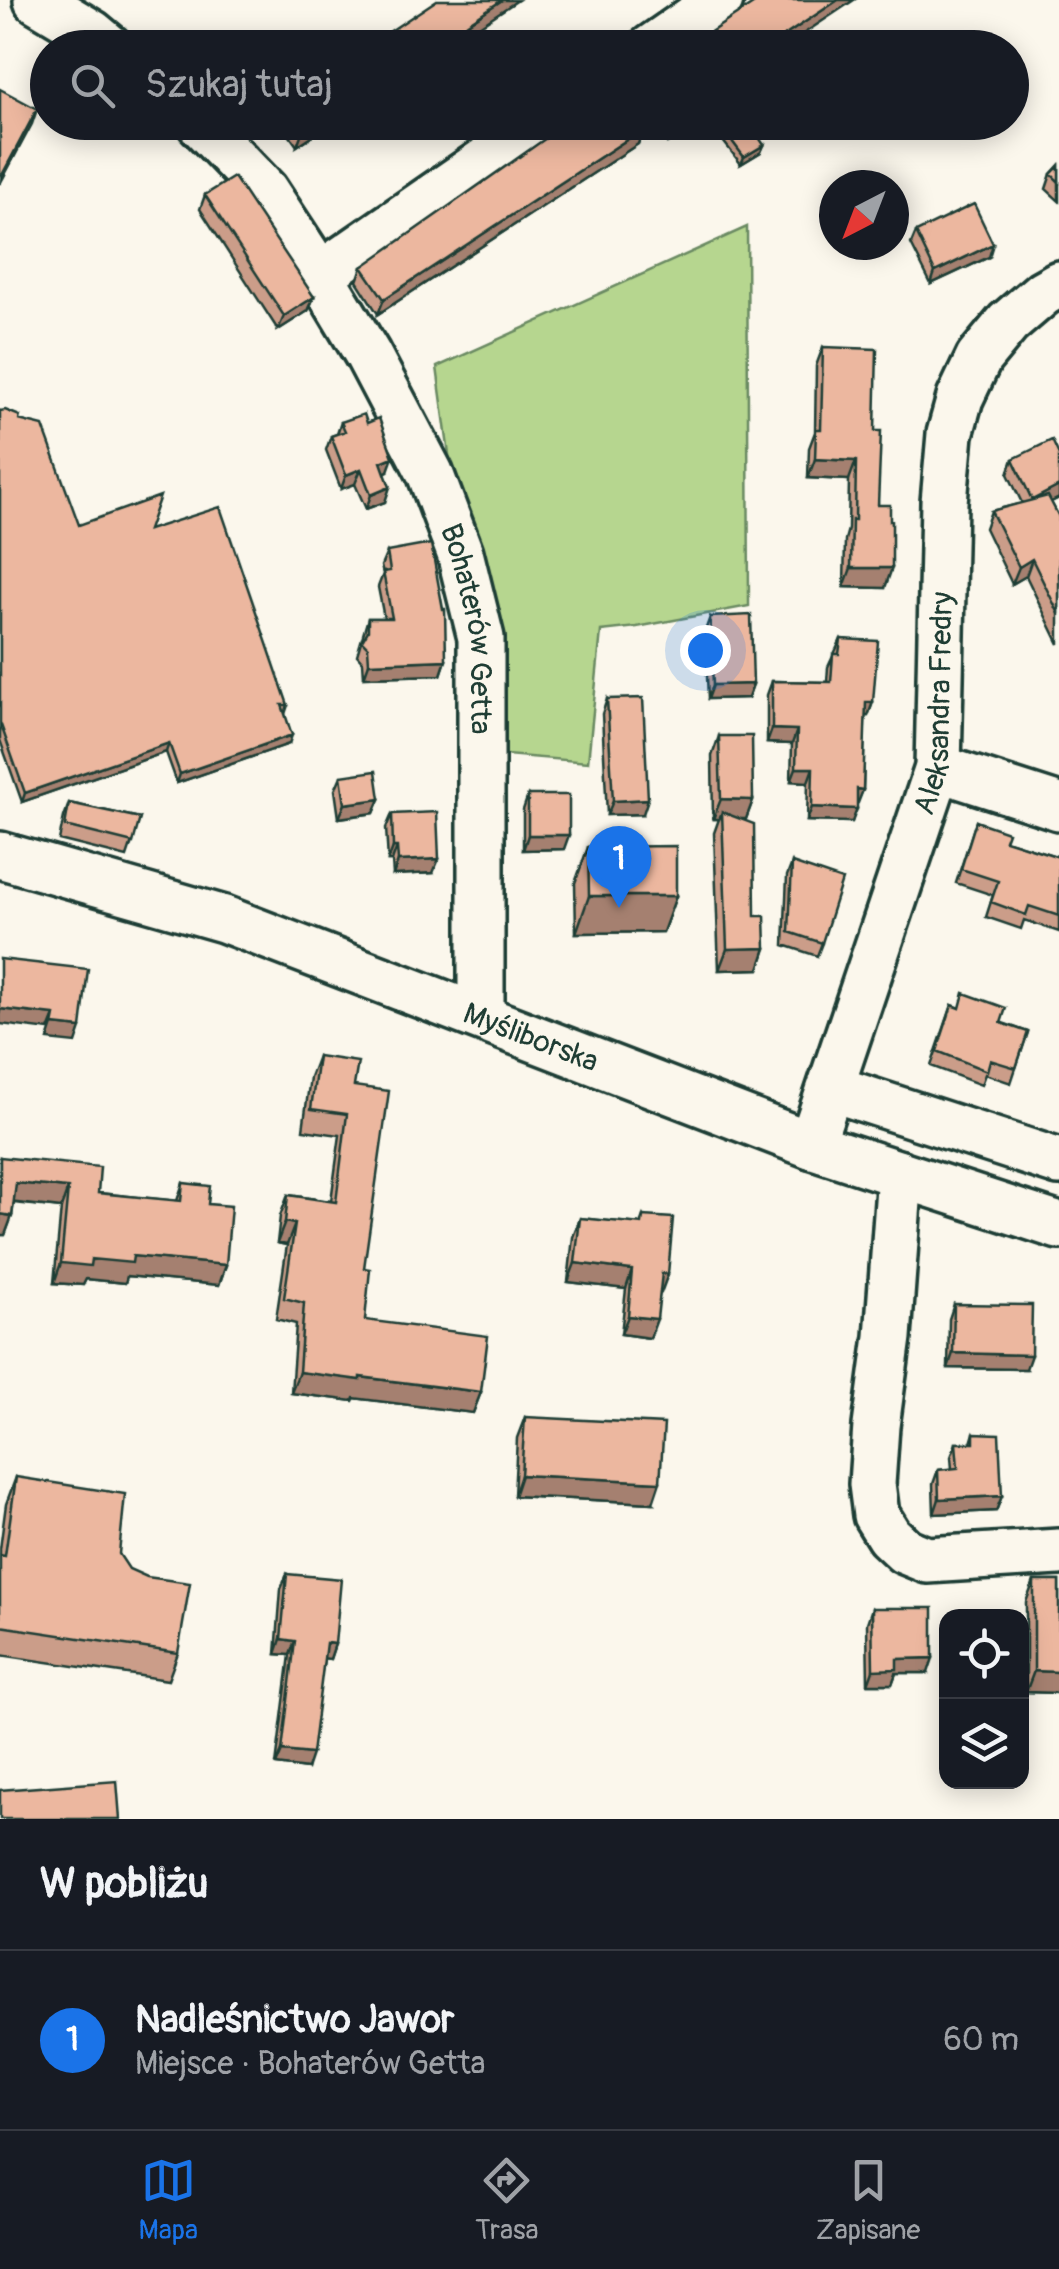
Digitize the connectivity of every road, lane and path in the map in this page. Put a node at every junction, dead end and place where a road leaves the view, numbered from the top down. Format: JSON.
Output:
{"nodes":[{"id":1,"x":37,"y":0,"type":"edge"},
{"id":2,"x":720,"y":0,"type":"edge"},
{"id":3,"x":87,"y":30,"type":"edge"},
{"id":4,"x":676,"y":30,"type":"edge"},
{"id":5,"x":215,"y":140,"type":"edge"},
{"id":6,"x":515,"y":140,"type":"edge"},
{"id":7,"x":320,"y":275,"type":"junction"},
{"id":8,"x":1059,"y":284,"type":"edge"},
{"id":9,"x":938,"y":768,"type":"junction"},
{"id":10,"x":1059,"y":807,"type":"edge"},
{"id":11,"x":0,"y":855,"type":"edge"},
{"id":12,"x":480,"y":1017,"type":"junction"},
{"id":13,"x":831,"y":1088,"type":"junction"},
{"id":14,"x":811,"y":1145,"type":"junction"},
{"id":15,"x":1059,"y":1162,"type":"edge"},
{"id":16,"x":900,"y":1174,"type":"junction"},
{"id":17,"x":1059,"y":1226,"type":"edge"},
{"id":18,"x":1059,"y":1552,"type":"edge"}],
"edges":[{"from":1,"to":3,"type":"street"},
{"from":2,"to":4,"type":"street"},
{"from":5,"to":7,"type":"street","name":"Bohaterów Getta"},
{"from":6,"to":7,"type":"street"},
{"from":7,"to":12,"type":"street","name":"Bohaterów Getta"},
{"from":8,"to":9,"type":"street","name":"Aleksandra Fredry"},
{"from":9,"to":10,"type":"street"},
{"from":9,"to":13,"type":"street","name":"Aleksandra Fredry"},
{"from":11,"to":12,"type":"street","name":"Myśliborska"},
{"from":12,"to":14,"type":"street","name":"Myśliborska"},
{"from":13,"to":14,"type":"street","name":"Aleksandra Fredry"},
{"from":13,"to":15,"type":"street"},
{"from":14,"to":16,"type":"street","name":"Myśliborska"},
{"from":16,"to":17,"type":"street","name":"Myśliborska"},
{"from":16,"to":18,"type":"street"}]}
